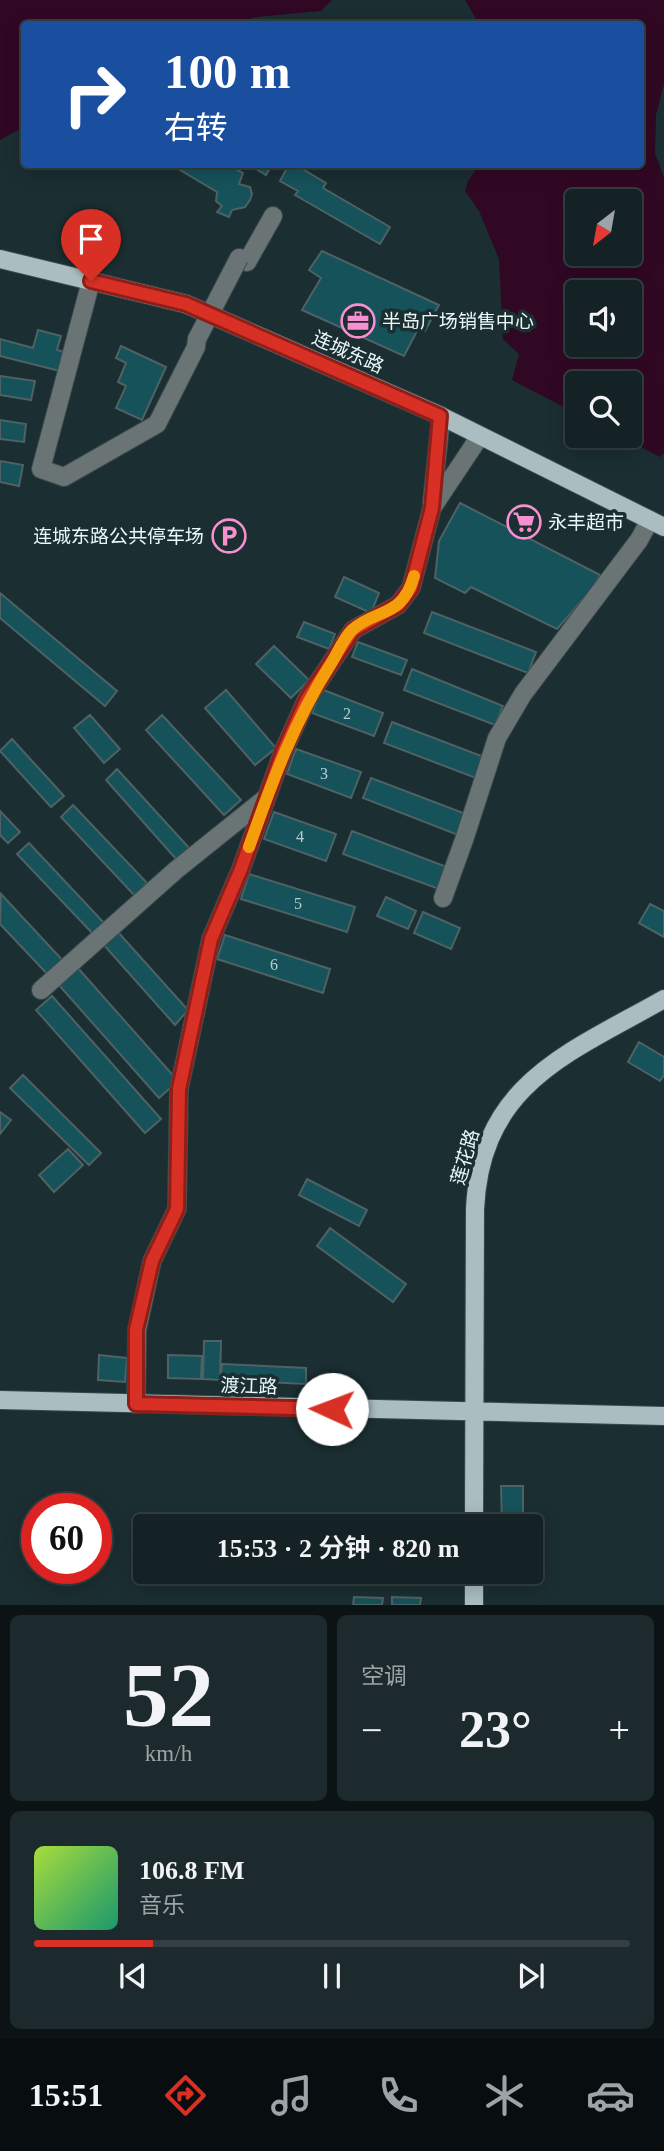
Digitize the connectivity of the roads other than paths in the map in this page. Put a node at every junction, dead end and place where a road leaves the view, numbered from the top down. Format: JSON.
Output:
{"nodes":[{"id":1,"x":273,"y":216,"type":"dead end"},
{"id":2,"x":0,"y":259,"type":"edge"},
{"id":3,"x":91,"y":281,"type":"junction"},
{"id":4,"x":440,"y":416,"type":"junction"},
{"id":5,"x":480,"y":436,"type":"junction"},
{"id":6,"x":432,"y":508,"type":"junction"},
{"id":7,"x":657,"y":524,"type":"edge"},
{"id":8,"x":267,"y":797,"type":"junction"},
{"id":9,"x":443,"y":898,"type":"dead end"},
{"id":10,"x":41,"y":990,"type":"dead end"},
{"id":11,"x":664,"y":999,"type":"edge"},
{"id":12,"x":0,"y":1400,"type":"edge"},
{"id":13,"x":136,"y":1404,"type":"junction"},
{"id":14,"x":474,"y":1413,"type":"junction"},
{"id":15,"x":664,"y":1416,"type":"edge"},
{"id":16,"x":474,"y":1514,"type":"edge"},
{"id":17,"x":474,"y":1584,"type":"edge"},
{"id":18,"x":474,"y":1605,"type":"edge"}],
"edges":[{"from":1,"to":3,"type":"lane","bridge":true},
{"from":2,"to":3,"type":"main road","name":"连城东路"},
{"from":3,"to":4,"type":"main road","name":"连城东路"},
{"from":4,"to":5,"type":"main road","name":"连城东路"},
{"from":4,"to":6,"type":"lane"},
{"from":5,"to":6,"type":"lane"},
{"from":5,"to":7,"type":"main road","name":"连城东路"},
{"from":6,"to":8,"type":"lane"},
{"from":7,"to":9,"type":"lane"},
{"from":8,"to":10,"type":"lane"},
{"from":8,"to":13,"type":"lane"},
{"from":11,"to":14,"type":"main road","name":"莲花路"},
{"from":12,"to":13,"type":"main road","name":"渡江路"},
{"from":13,"to":14,"type":"main road","name":"渡江路"},
{"from":14,"to":15,"type":"main road","name":"渡江路"},
{"from":14,"to":16,"type":"main road","name":"莲花路"},
{"from":17,"to":18,"type":"main road"}]}
